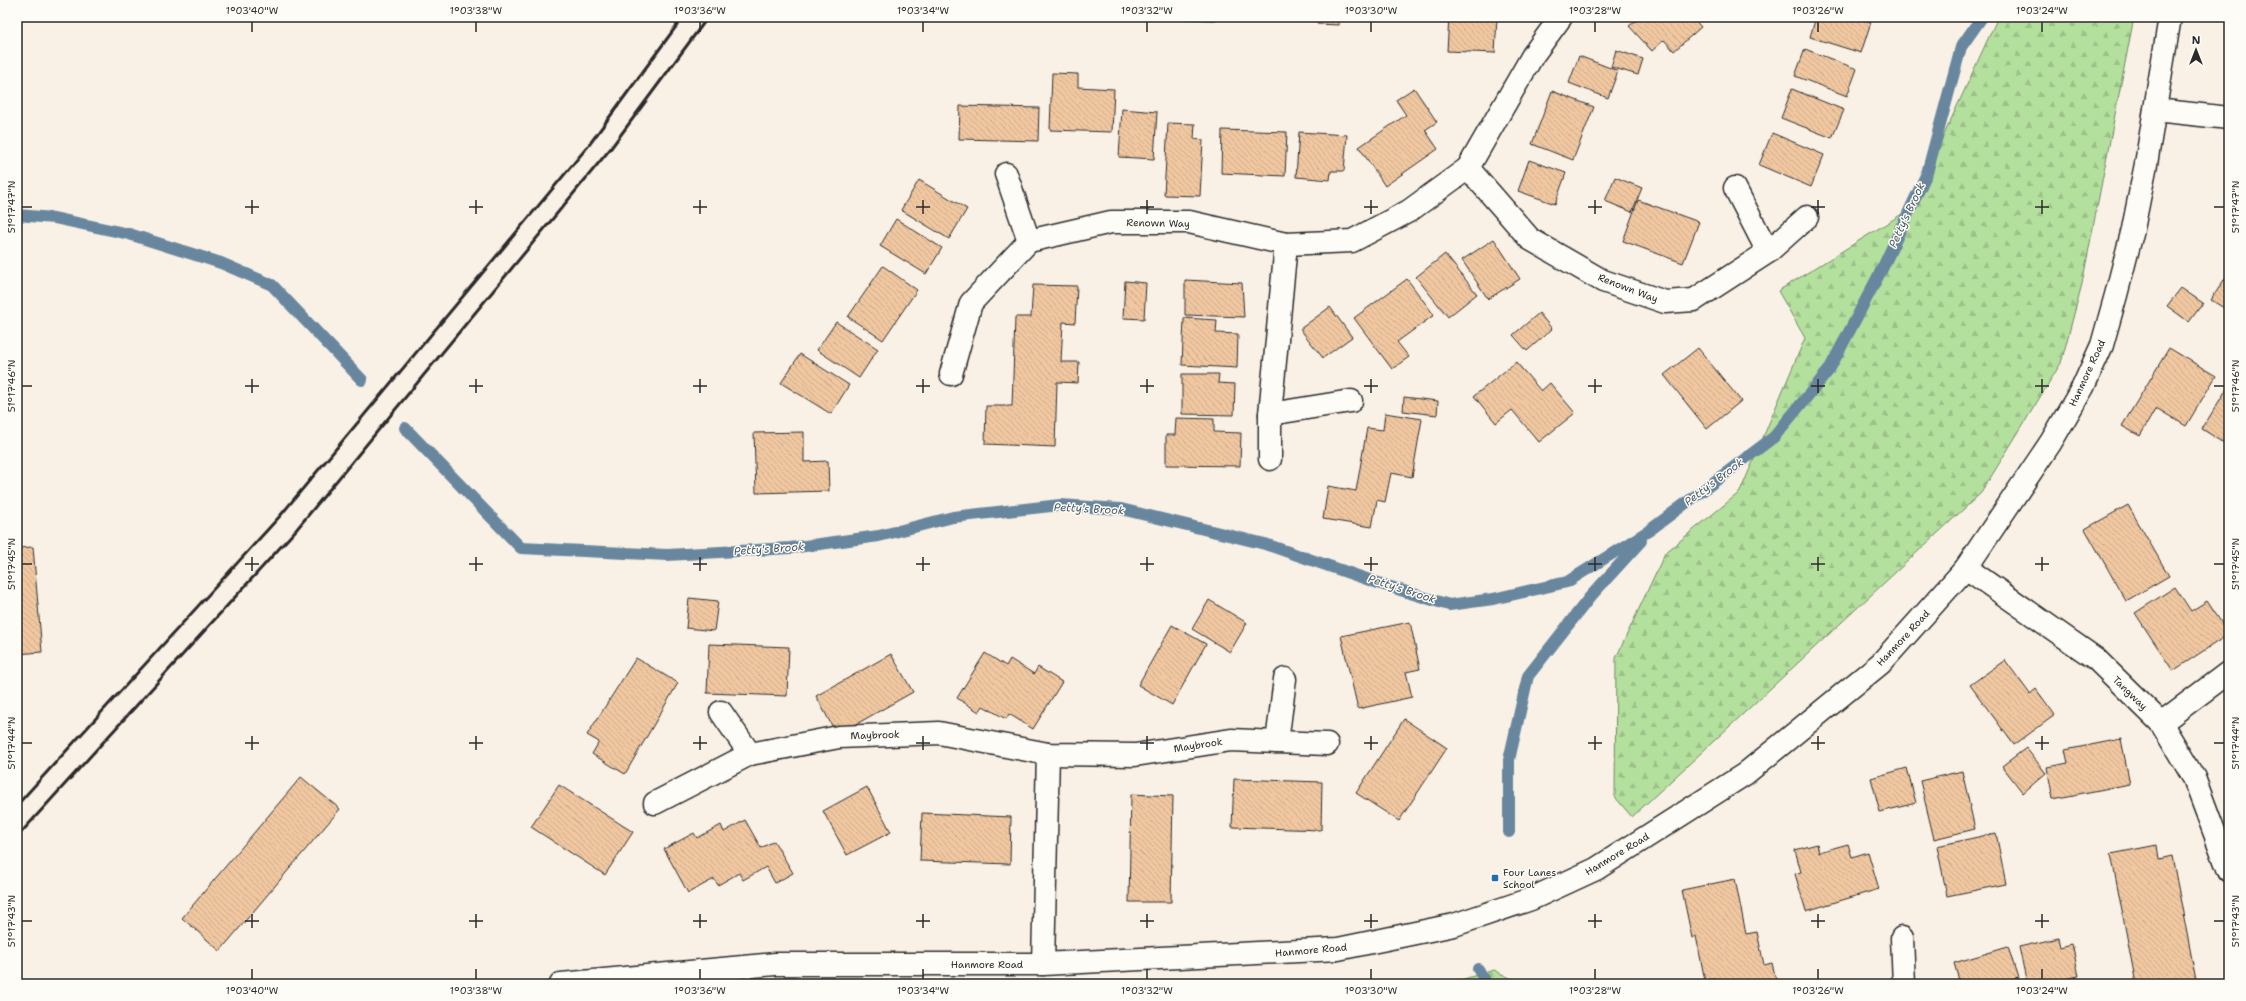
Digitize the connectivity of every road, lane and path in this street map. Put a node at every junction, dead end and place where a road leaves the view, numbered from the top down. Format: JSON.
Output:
{"nodes":[{"id":1,"x":1561,"y":17,"type":"edge"},
{"id":2,"x":2170,"y":17,"type":"edge"},
{"id":3,"x":2155,"y":110,"type":"junction"},
{"id":4,"x":2229,"y":118,"type":"edge"},
{"id":5,"x":1468,"y":168,"type":"junction"},
{"id":6,"x":1006,"y":174,"type":"dead end"},
{"id":7,"x":1735,"y":188,"type":"dead end"},
{"id":8,"x":1807,"y":217,"type":"dead end"},
{"id":9,"x":1029,"y":241,"type":"junction"},
{"id":10,"x":1286,"y":244,"type":"junction"},
{"id":11,"x":1768,"y":252,"type":"junction"},
{"id":12,"x":951,"y":374,"type":"dead end"},
{"id":13,"x":1351,"y":401,"type":"dead end"},
{"id":14,"x":1270,"y":414,"type":"junction"},
{"id":15,"x":1270,"y":459,"type":"dead end"},
{"id":16,"x":1966,"y":568,"type":"junction"},
{"id":17,"x":2229,"y":672,"type":"edge"},
{"id":18,"x":1285,"y":679,"type":"dead end"},
{"id":19,"x":721,"y":712,"type":"dead end"},
{"id":20,"x":2161,"y":722,"type":"junction"},
{"id":21,"x":1277,"y":742,"type":"junction"},
{"id":22,"x":1327,"y":744,"type":"dead end"},
{"id":23,"x":750,"y":754,"type":"junction"},
{"id":24,"x":1048,"y":754,"type":"junction"},
{"id":25,"x":655,"y":804,"type":"dead end"},
{"id":26,"x":2229,"y":871,"type":"edge"},
{"id":27,"x":1902,"y":938,"type":"dead end"},
{"id":28,"x":1043,"y":964,"type":"junction"},
{"id":29,"x":561,"y":984,"type":"edge"},
{"id":30,"x":1904,"y":984,"type":"edge"}],
"edges":[{"from":1,"to":5,"type":"street","name":"Renown Way"},
{"from":2,"to":3,"type":"street","name":"Hanmore Road"},
{"from":3,"to":4,"type":"street"},
{"from":3,"to":16,"type":"street","name":"Hanmore Road"},
{"from":5,"to":10,"type":"street","name":"Renown Way"},
{"from":5,"to":11,"type":"street","name":"Renown Way"},
{"from":6,"to":9,"type":"street"},
{"from":7,"to":11,"type":"street"},
{"from":8,"to":11,"type":"street","name":"Renown Way"},
{"from":9,"to":10,"type":"street","name":"Renown Way"},
{"from":9,"to":12,"type":"street"},
{"from":10,"to":14,"type":"street"},
{"from":13,"to":14,"type":"street"},
{"from":14,"to":15,"type":"street"},
{"from":16,"to":20,"type":"street","name":"Tangway"},
{"from":16,"to":28,"type":"street","name":"Hanmore Road"},
{"from":17,"to":20,"type":"street"},
{"from":18,"to":21,"type":"street"},
{"from":19,"to":23,"type":"street"},
{"from":20,"to":26,"type":"street","name":"Tangway"},
{"from":21,"to":22,"type":"street","name":"Maybrook"},
{"from":21,"to":24,"type":"street","name":"Maybrook"},
{"from":23,"to":24,"type":"street","name":"Maybrook"},
{"from":23,"to":25,"type":"street","name":"Maybrook"},
{"from":24,"to":28,"type":"street"},
{"from":27,"to":30,"type":"street"},
{"from":28,"to":29,"type":"street","name":"Hanmore Road"}]}
